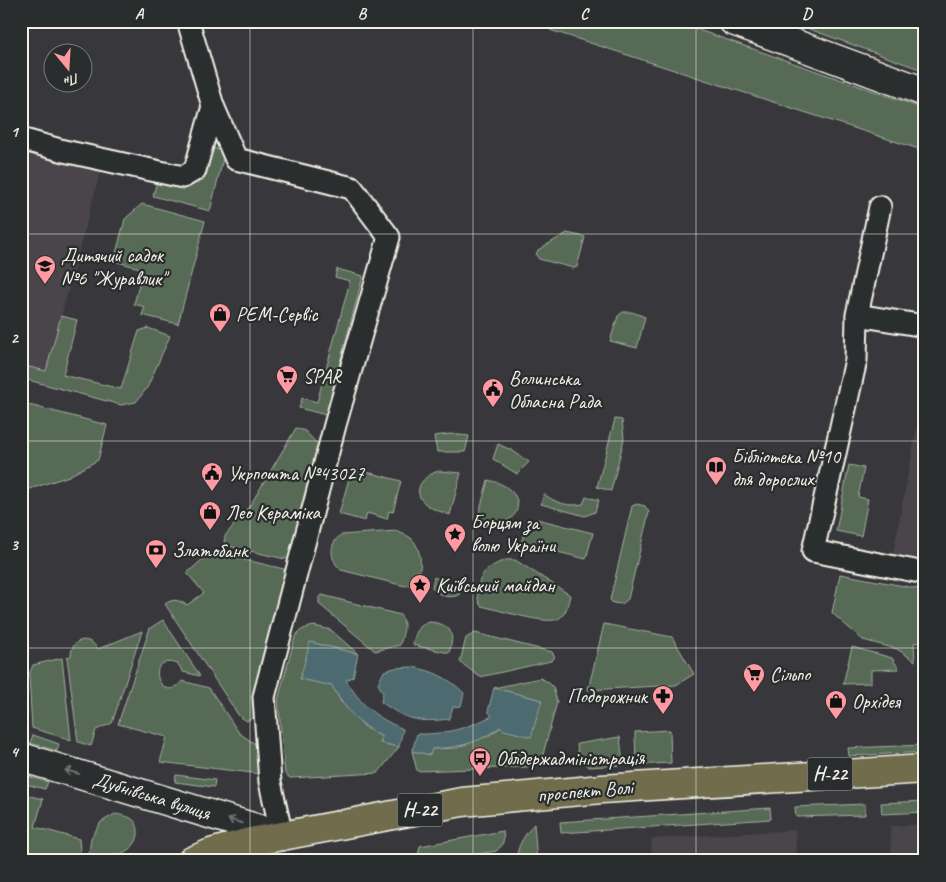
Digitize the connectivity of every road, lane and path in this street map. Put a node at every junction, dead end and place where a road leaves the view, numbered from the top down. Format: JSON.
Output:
{"nodes":[{"id":1,"x":188,"y":21,"type":"edge"},
{"id":2,"x":733,"y":21,"type":"edge"},
{"id":3,"x":925,"y":92,"type":"edge"},
{"id":4,"x":213,"y":106,"type":"junction"},
{"id":5,"x":21,"y":139,"type":"edge"},
{"id":6,"x":880,"y":207,"type":"dead end"},
{"id":7,"x":857,"y":315,"type":"junction"},
{"id":8,"x":925,"y":326,"type":"edge"},
{"id":9,"x":925,"y":573,"type":"edge"},
{"id":10,"x":21,"y":756,"type":"edge"},
{"id":11,"x":925,"y":769,"type":"edge"},
{"id":12,"x":282,"y":836,"type":"junction"},
{"id":13,"x":192,"y":861,"type":"edge"}],
"edges":[{"from":1,"to":4,"type":"street"},
{"from":2,"to":3,"type":"main road"},
{"from":4,"to":5,"type":"street"},
{"from":4,"to":12,"type":"street"},
{"from":6,"to":7,"type":"street"},
{"from":7,"to":8,"type":"street"},
{"from":7,"to":9,"type":"street"},
{"from":12,"to":10,"type":"main road","name":"Дубнівська вулиця","one_way":true},
{"from":11,"to":12,"type":"main road","name":"проспект Волі","number":"Н-22"},
{"from":12,"to":13,"type":"main road","name":"проспект Волі","number":"Н-22"}]}
